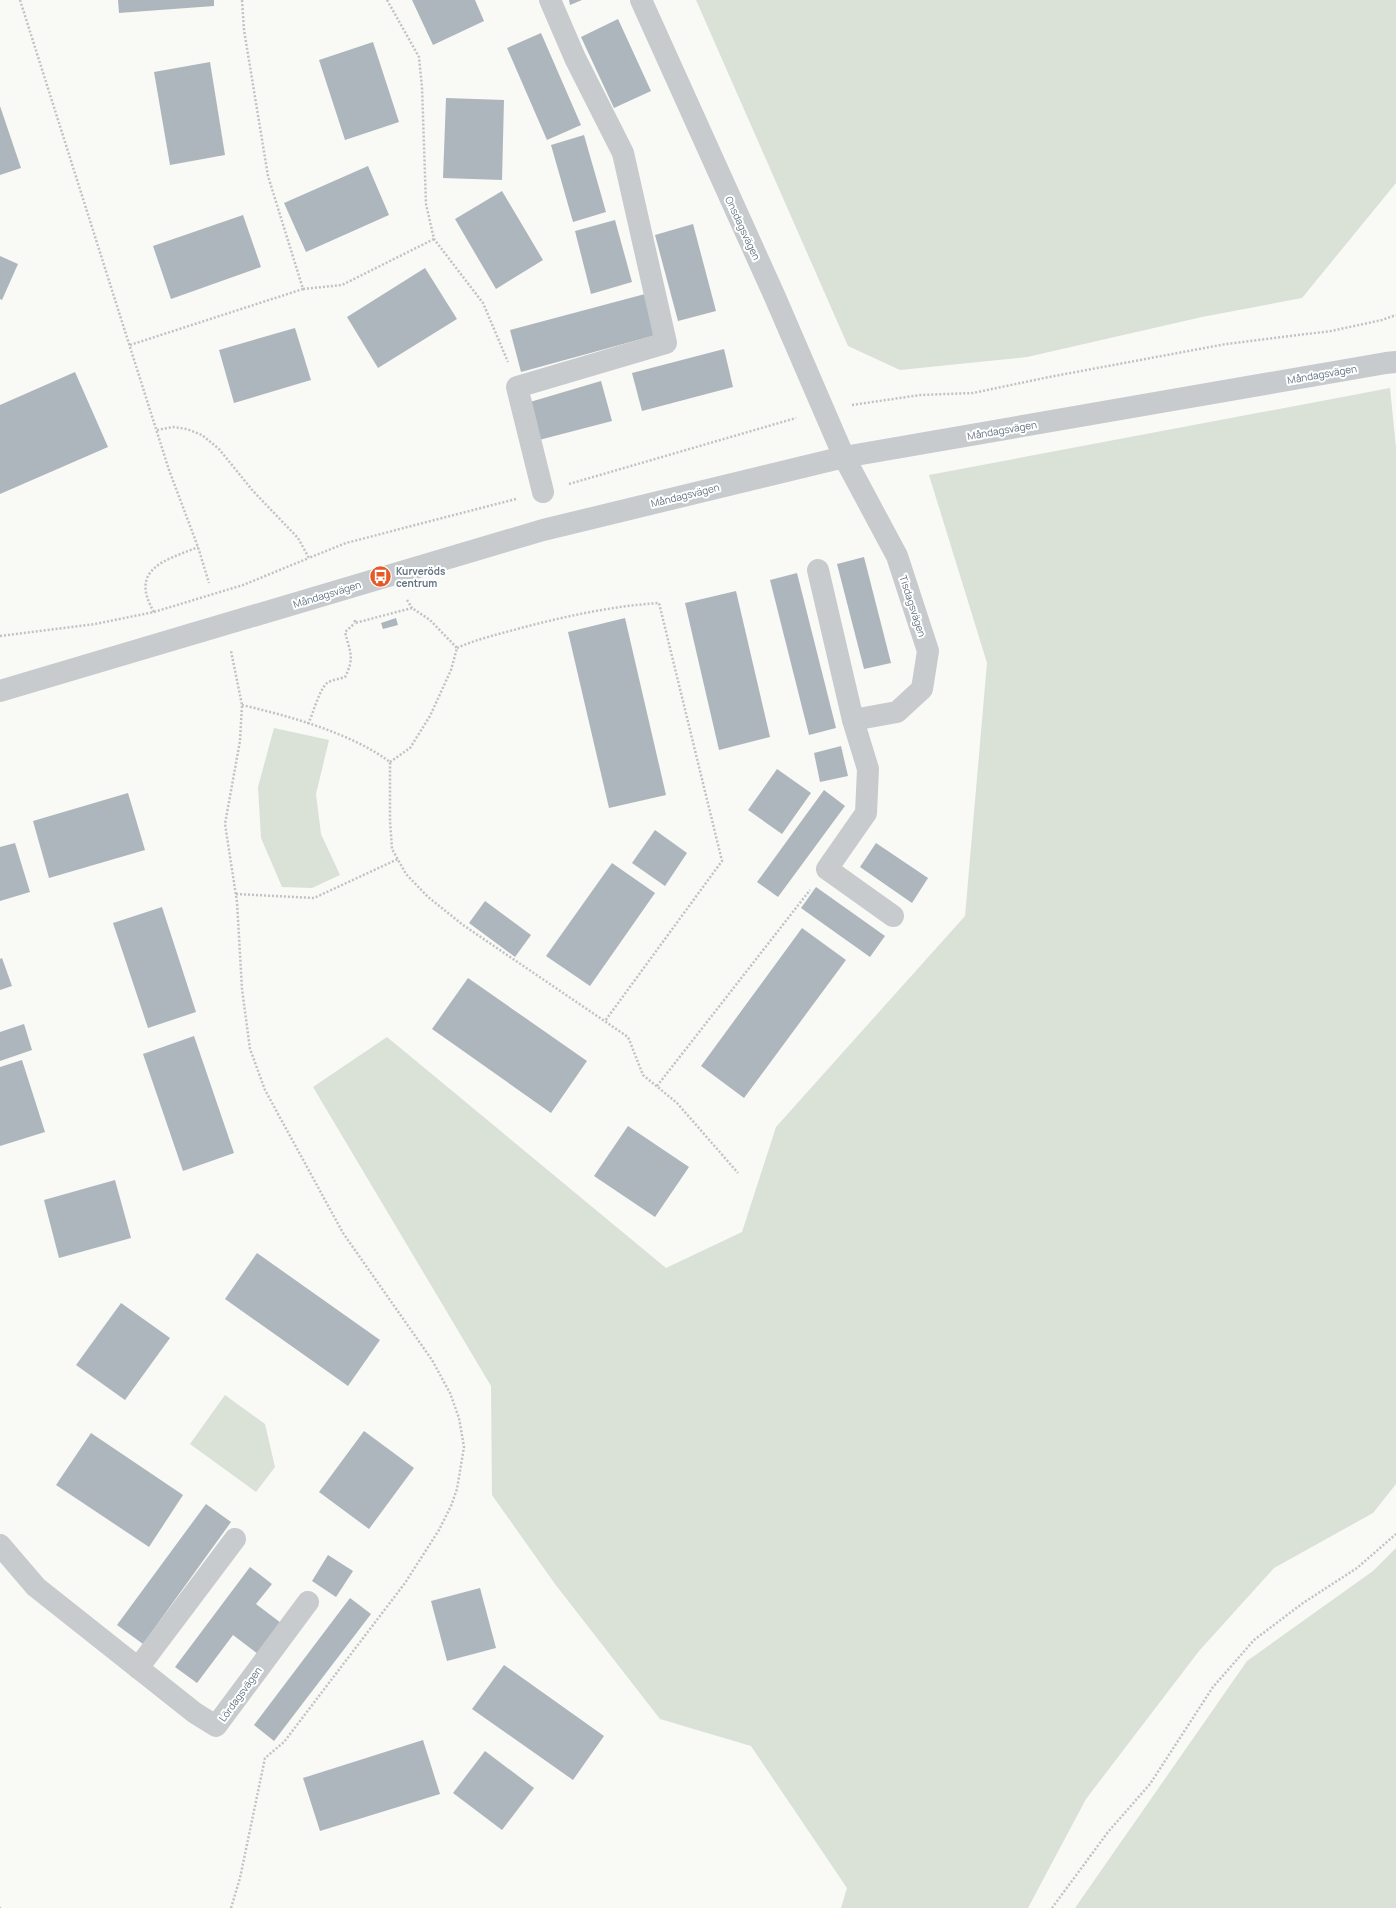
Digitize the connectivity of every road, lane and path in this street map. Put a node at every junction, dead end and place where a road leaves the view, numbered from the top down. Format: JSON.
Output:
{"nodes":[{"id":1,"x":20,"y":0,"type":"edge"},
{"id":2,"x":242,"y":0,"type":"edge"},
{"id":3,"x":387,"y":0,"type":"edge"},
{"id":4,"x":550,"y":0,"type":"edge"},
{"id":5,"x":642,"y":0,"type":"edge"},
{"id":6,"x":434,"y":239,"type":"junction"},
{"id":7,"x":303,"y":288,"type":"junction"},
{"id":8,"x":1396,"y":315,"type":"edge"},
{"id":9,"x":130,"y":345,"type":"junction"},
{"id":10,"x":1393,"y":361,"type":"edge"},
{"id":11,"x":517,"y":387,"type":"junction"},
{"id":12,"x":823,"y":410,"type":"junction"},
{"id":13,"x":157,"y":430,"type":"junction"},
{"id":14,"x":844,"y":457,"type":"junction"},
{"id":15,"x":543,"y":492,"type":"junction"},
{"id":16,"x":198,"y":547,"type":"junction"},
{"id":17,"x":309,"y":558,"type":"junction"},
{"id":18,"x":818,"y":570,"type":"dead end"},
{"id":19,"x":209,"y":583,"type":"dead end"},
{"id":20,"x":154,"y":612,"type":"junction"},
{"id":21,"x":0,"y":636,"type":"edge"},
{"id":22,"x":457,"y":648,"type":"junction"},
{"id":23,"x":231,"y":651,"type":"dead end"},
{"id":24,"x":0,"y":691,"type":"edge"},
{"id":25,"x":242,"y":705,"type":"junction"},
{"id":26,"x":853,"y":720,"type":"junction"},
{"id":27,"x":308,"y":724,"type":"junction"},
{"id":28,"x":390,"y":762,"type":"junction"},
{"id":29,"x":398,"y":859,"type":"junction"},
{"id":30,"x":827,"y":869,"type":"junction"},
{"id":31,"x":236,"y":894,"type":"junction"},
{"id":32,"x":893,"y":916,"type":"dead end"},
{"id":33,"x":605,"y":1021,"type":"junction"},
{"id":34,"x":657,"y":1086,"type":"junction"},
{"id":35,"x":738,"y":1173,"type":"dead end"},
{"id":36,"x":1396,"y":1534,"type":"edge"},
{"id":37,"x":235,"y":1539,"type":"dead end"},
{"id":38,"x":0,"y":1545,"type":"edge"},
{"id":39,"x":308,"y":1602,"type":"dead end"},
{"id":40,"x":138,"y":1668,"type":"junction"},
{"id":41,"x":230,"y":1908,"type":"edge"},
{"id":42,"x":1052,"y":1908,"type":"edge"}],
"edges":[{"from":1,"to":9,"type":"path"},
{"from":2,"to":7,"type":"path"},
{"from":3,"to":6,"type":"path"},
{"from":4,"to":11,"type":"street"},
{"from":5,"to":12,"type":"street","name":"Onsdagsvägen"},
{"from":6,"to":7,"type":"path"},
{"from":6,"to":11,"type":"path"},
{"from":7,"to":9,"type":"path"},
{"from":8,"to":12,"type":"path"},
{"from":9,"to":13,"type":"path"},
{"from":10,"to":14,"type":"street","name":"Måndagsvägen"},
{"from":11,"to":15,"type":"street"},
{"from":12,"to":14,"type":"street","name":"Onsdagsvägen"},
{"from":12,"to":15,"type":"path"},
{"from":13,"to":16,"type":"path"},
{"from":13,"to":17,"type":"path"},
{"from":14,"to":24,"type":"street","name":"Måndagsvägen"},
{"from":14,"to":26,"type":"street","name":"Tisdagsvägen"},
{"from":15,"to":17,"type":"path"},
{"from":16,"to":19,"type":"path"},
{"from":16,"to":20,"type":"path"},
{"from":17,"to":20,"type":"path"},
{"from":18,"to":26,"type":"street"},
{"from":20,"to":21,"type":"path"},
{"from":22,"to":27,"type":"path"},
{"from":22,"to":28,"type":"path"},
{"from":22,"to":33,"type":"path"},
{"from":23,"to":25,"type":"path"},
{"from":25,"to":27,"type":"path"},
{"from":25,"to":31,"type":"path"},
{"from":26,"to":30,"type":"street"},
{"from":27,"to":28,"type":"path"},
{"from":28,"to":29,"type":"path"},
{"from":29,"to":31,"type":"path"},
{"from":29,"to":33,"type":"path"},
{"from":30,"to":32,"type":"street"},
{"from":30,"to":34,"type":"path"},
{"from":31,"to":41,"type":"path"},
{"from":33,"to":34,"type":"path"},
{"from":34,"to":35,"type":"path"},
{"from":36,"to":42,"type":"path"},
{"from":37,"to":40,"type":"street"},
{"from":38,"to":40,"type":"street","name":"Lördagsvägen"},
{"from":39,"to":40,"type":"street","name":"Lördagsvägen"}]}
